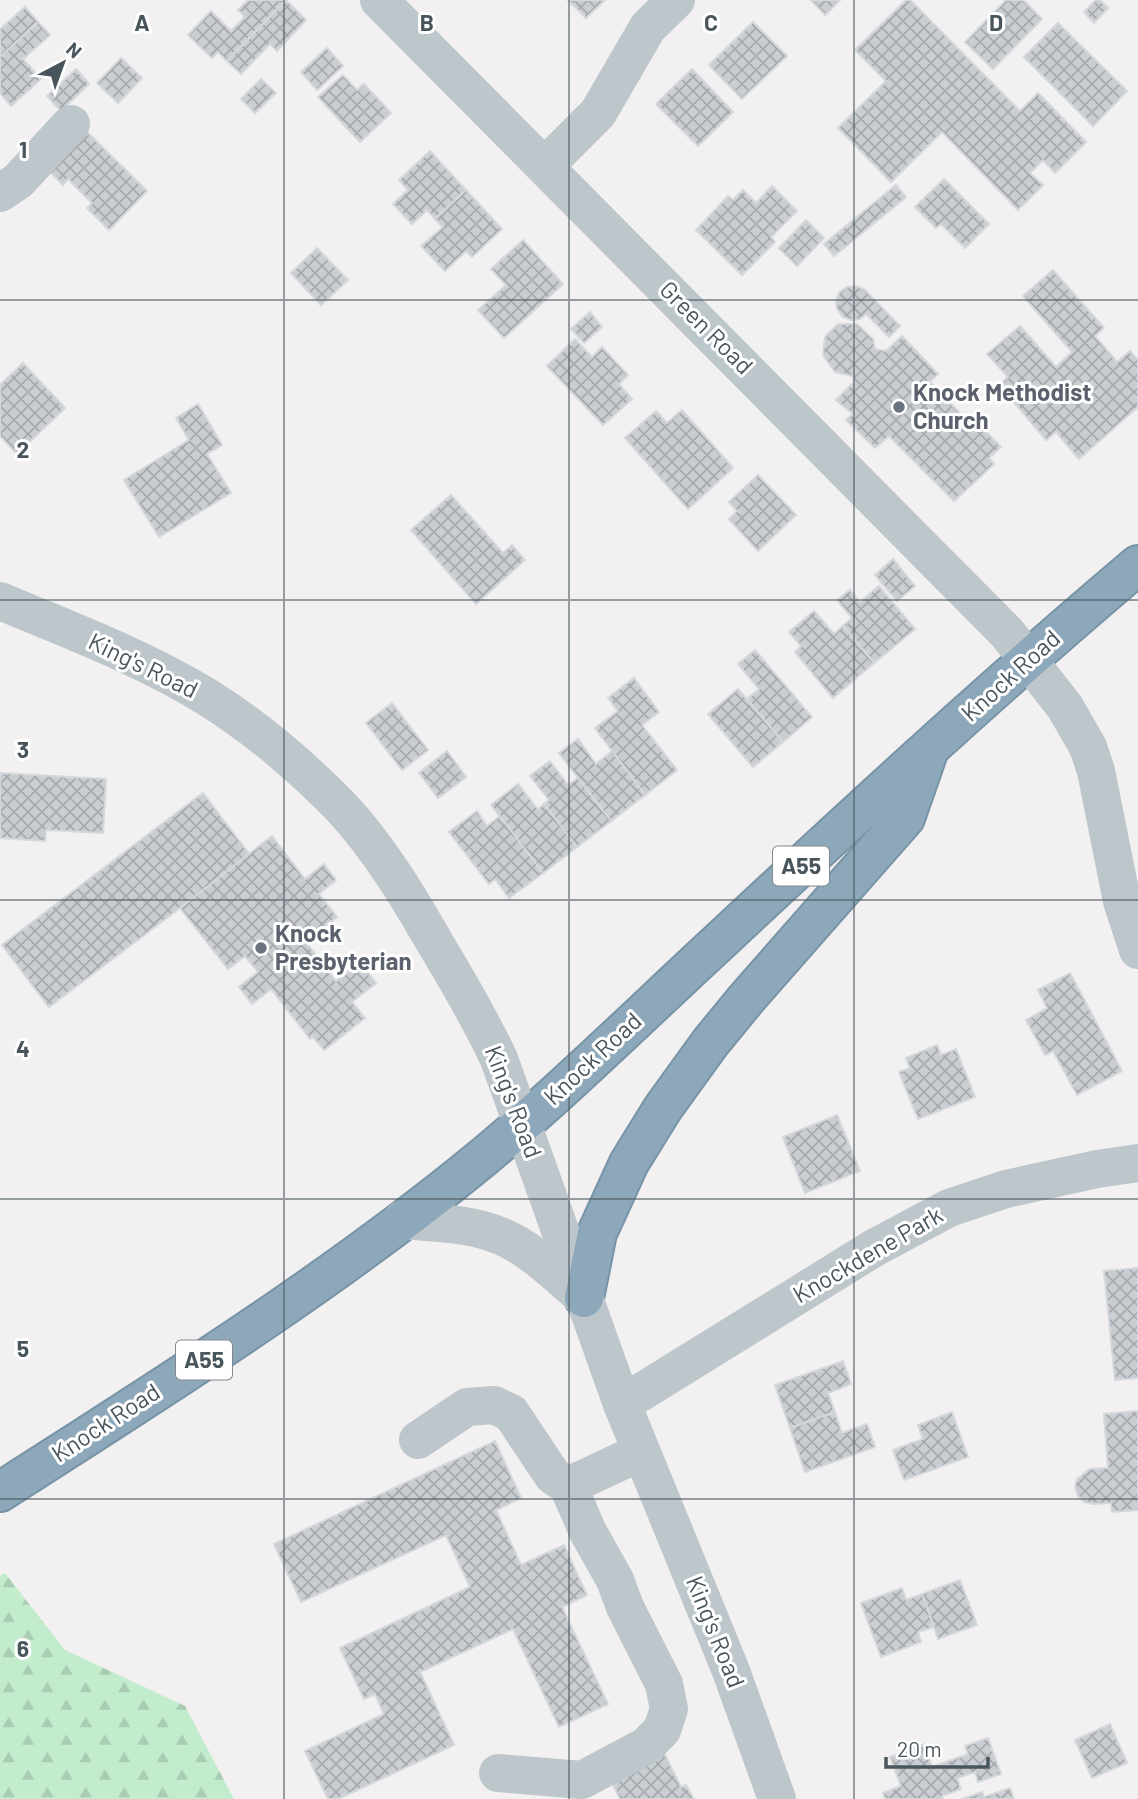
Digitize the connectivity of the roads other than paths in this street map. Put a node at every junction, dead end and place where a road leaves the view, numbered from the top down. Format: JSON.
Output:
{"nodes":[{"id":1,"x":676,"y":0,"type":"edge"},
{"id":2,"x":381,"y":1,"type":"edge"},
{"id":3,"x":71,"y":124,"type":"dead end"},
{"id":4,"x":545,"y":166,"type":"junction"},
{"id":5,"x":0,"y":193,"type":"edge"},
{"id":6,"x":1138,"y":565,"type":"edge"},
{"id":7,"x":0,"y":601,"type":"edge"},
{"id":8,"x":1027,"y":660,"type":"junction"},
{"id":9,"x":929,"y":750,"type":"junction"},
{"id":10,"x":1138,"y":950,"type":"edge"},
{"id":11,"x":524,"y":1123,"type":"junction"},
{"id":12,"x":1138,"y":1163,"type":"edge"},
{"id":13,"x":402,"y":1220,"type":"junction"},
{"id":14,"x":584,"y":1298,"type":"junction"},
{"id":15,"x":622,"y":1404,"type":"junction"},
{"id":16,"x":418,"y":1440,"type":"dead end"},
{"id":17,"x":641,"y":1452,"type":"junction"},
{"id":18,"x":568,"y":1486,"type":"junction"},
{"id":19,"x":0,"y":1492,"type":"edge"},
{"id":20,"x":498,"y":1773,"type":"dead end"},
{"id":21,"x":777,"y":1799,"type":"edge"}],
"edges":[{"from":1,"to":4,"type":"street"},
{"from":2,"to":4,"type":"street","name":"Green Road"},
{"from":3,"to":5,"type":"street"},
{"from":4,"to":8,"type":"street","name":"Green Road"},
{"from":6,"to":8,"type":"highway","name":"Knock Road","number":"A55"},
{"from":7,"to":11,"type":"street","name":"King's Road"},
{"from":8,"to":9,"type":"highway","name":"Knock Road","number":"A55"},
{"from":8,"to":10,"type":"street","name":"Green Road"},
{"from":9,"to":11,"type":"highway","name":"Knock Road","number":"A55"},
{"from":9,"to":14,"type":"highway"},
{"from":11,"to":13,"type":"highway","name":"Knock Road","number":"A55"},
{"from":11,"to":14,"type":"street","name":"King's Road"},
{"from":12,"to":15,"type":"street","name":"Knockdene Park"},
{"from":13,"to":14,"type":"street"},
{"from":13,"to":19,"type":"highway","name":"Knock Road","number":"A55"},
{"from":14,"to":15,"type":"street","name":"King's Road"},
{"from":15,"to":17,"type":"street","name":"King's Road"},
{"from":16,"to":18,"type":"street"},
{"from":17,"to":18,"type":"street"},
{"from":17,"to":21,"type":"street","name":"King's Road"},
{"from":18,"to":20,"type":"street"}]}
